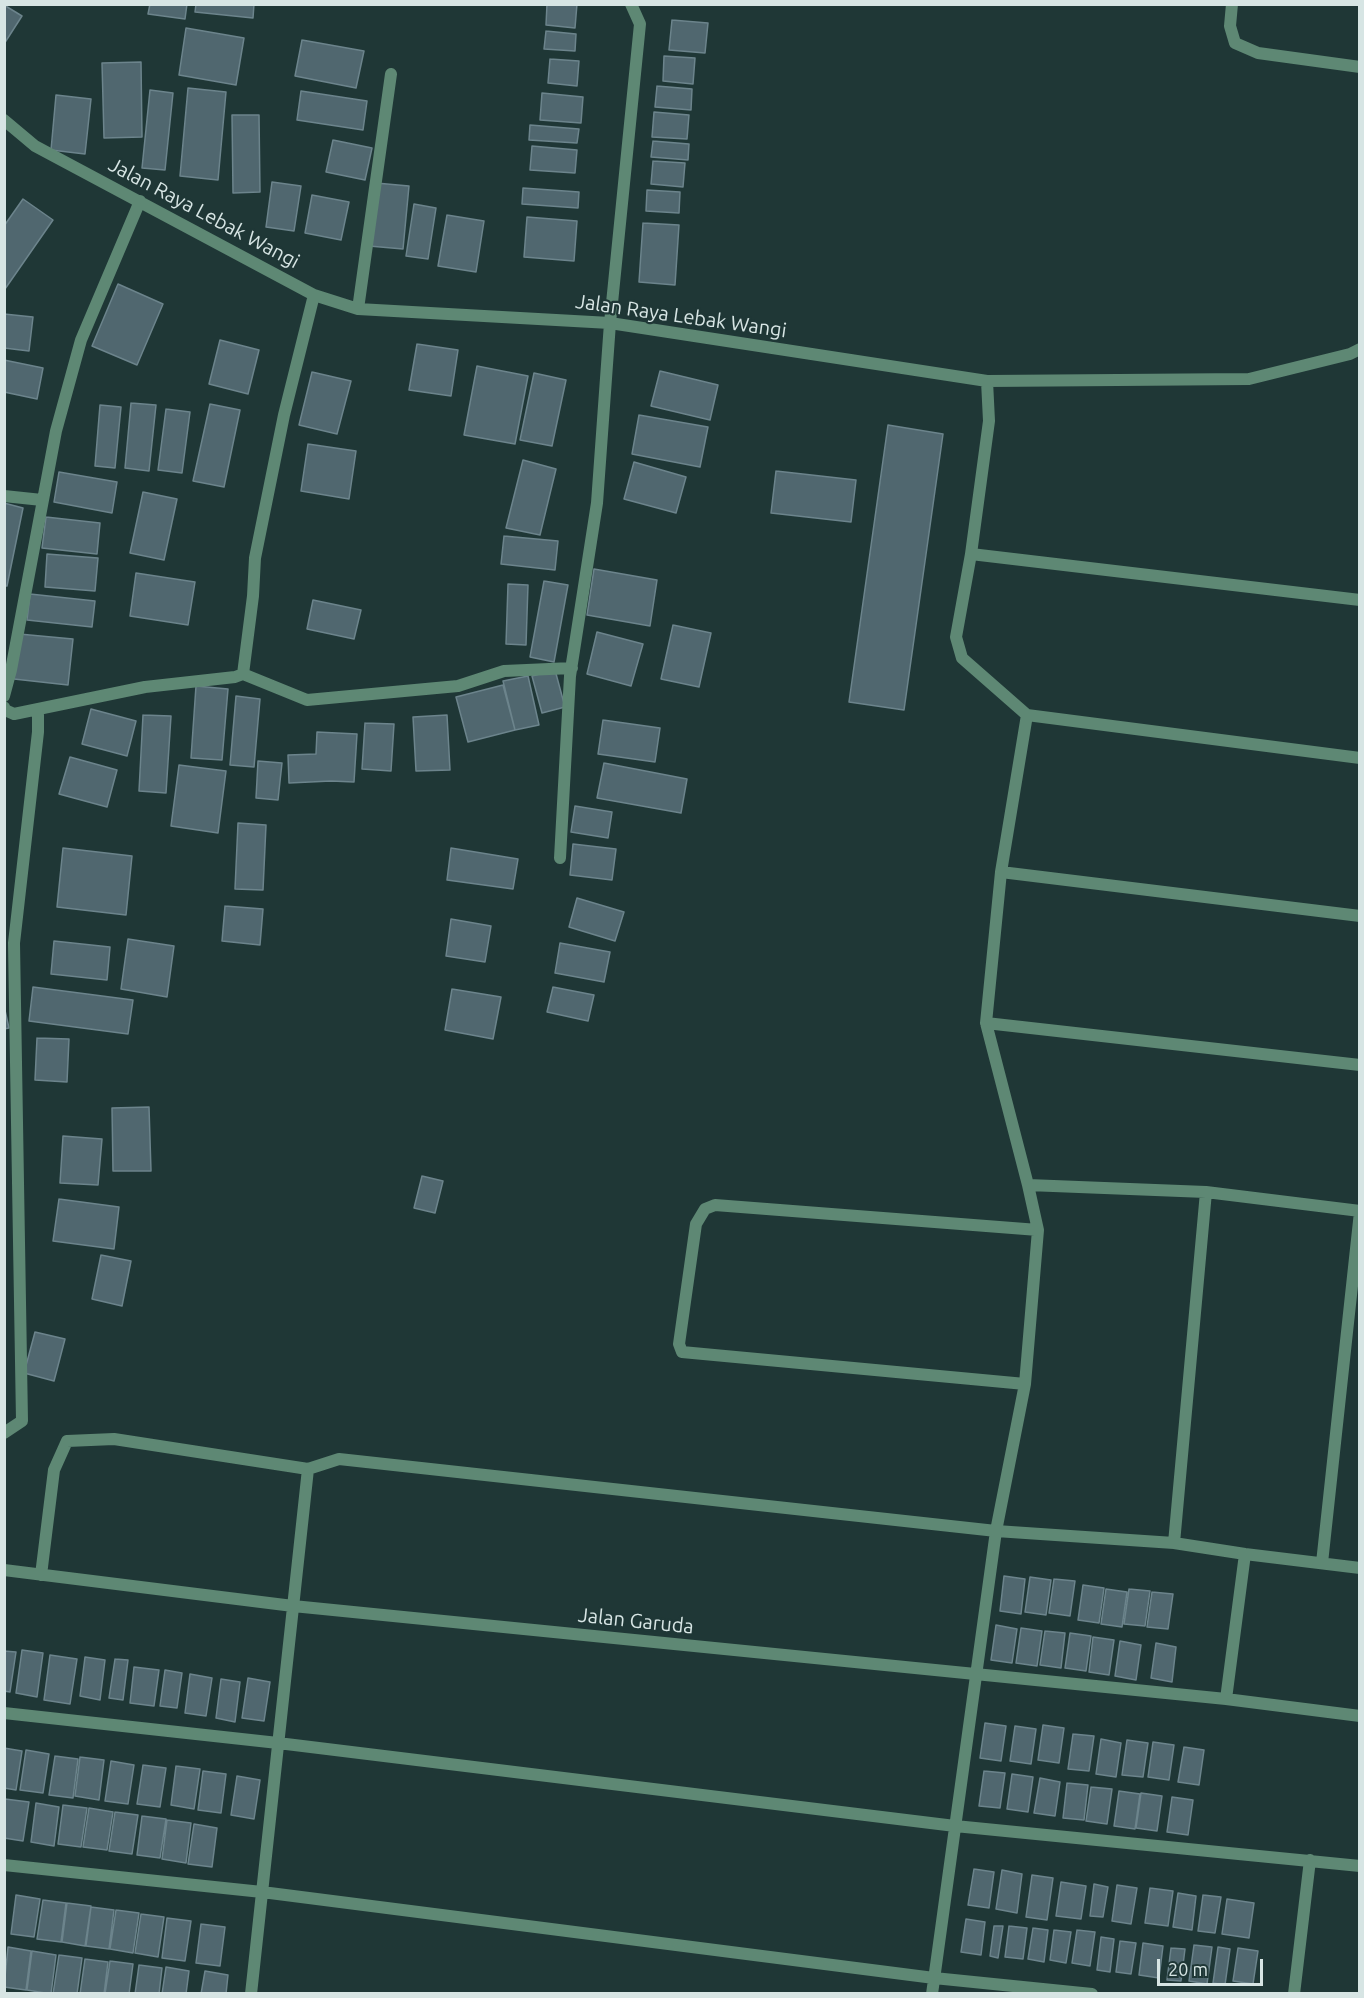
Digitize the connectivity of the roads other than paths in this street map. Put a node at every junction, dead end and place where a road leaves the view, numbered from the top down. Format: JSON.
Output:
{"nodes":[{"id":1,"x":631,"y":4,"type":"edge"},
{"id":2,"x":1232,"y":4,"type":"edge"},
{"id":3,"x":1359,"y":67,"type":"edge"},
{"id":4,"x":391,"y":74,"type":"dead end"},
{"id":5,"x":4,"y":120,"type":"edge"},
{"id":6,"x":140,"y":201,"type":"junction"},
{"id":7,"x":314,"y":295,"type":"junction"},
{"id":8,"x":358,"y":309,"type":"junction"},
{"id":9,"x":610,"y":322,"type":"junction"},
{"id":10,"x":1359,"y":349,"type":"edge"},
{"id":11,"x":987,"y":381,"type":"junction"},
{"id":12,"x":4,"y":496,"type":"edge"},
{"id":13,"x":42,"y":500,"type":"junction"},
{"id":14,"x":971,"y":554,"type":"junction"},
{"id":15,"x":1359,"y":600,"type":"edge"},
{"id":16,"x":572,"y":668,"type":"junction"},
{"id":17,"x":8,"y":670,"type":"edge"},
{"id":18,"x":243,"y":674,"type":"junction"},
{"id":19,"x":4,"y":696,"type":"edge"},
{"id":20,"x":4,"y":707,"type":"edge"},
{"id":21,"x":38,"y":710,"type":"junction"},
{"id":22,"x":1027,"y":715,"type":"junction"},
{"id":23,"x":1359,"y":758,"type":"edge"},
{"id":24,"x":560,"y":858,"type":"dead end"},
{"id":25,"x":1001,"y":872,"type":"junction"},
{"id":26,"x":1359,"y":916,"type":"edge"},
{"id":27,"x":986,"y":1023,"type":"junction"},
{"id":28,"x":1359,"y":1065,"type":"edge"},
{"id":29,"x":1028,"y":1185,"type":"junction"},
{"id":30,"x":1206,"y":1192,"type":"junction"},
{"id":31,"x":1359,"y":1212,"type":"edge"},
{"id":32,"x":1038,"y":1230,"type":"junction"},
{"id":33,"x":1025,"y":1384,"type":"junction"},
{"id":34,"x":4,"y":1433,"type":"edge"},
{"id":35,"x":308,"y":1469,"type":"junction"},
{"id":36,"x":996,"y":1531,"type":"junction"},
{"id":37,"x":1174,"y":1543,"type":"junction"},
{"id":38,"x":1245,"y":1554,"type":"junction"},
{"id":39,"x":1322,"y":1563,"type":"junction"},
{"id":40,"x":1359,"y":1568,"type":"edge"},
{"id":41,"x":4,"y":1570,"type":"edge"},
{"id":42,"x":41,"y":1575,"type":"junction"},
{"id":43,"x":293,"y":1606,"type":"junction"},
{"id":44,"x":976,"y":1676,"type":"junction"},
{"id":45,"x":1226,"y":1699,"type":"junction"},
{"id":46,"x":4,"y":1713,"type":"edge"},
{"id":47,"x":1359,"y":1716,"type":"edge"},
{"id":48,"x":278,"y":1743,"type":"junction"},
{"id":49,"x":955,"y":1826,"type":"junction"},
{"id":50,"x":1310,"y":1860,"type":"junction"},
{"id":51,"x":4,"y":1864,"type":"edge"},
{"id":52,"x":1359,"y":1866,"type":"edge"},
{"id":53,"x":262,"y":1892,"type":"junction"},
{"id":54,"x":934,"y":1978,"type":"junction"},
{"id":55,"x":251,"y":1994,"type":"edge"},
{"id":56,"x":932,"y":1994,"type":"edge"},
{"id":57,"x":1092,"y":1994,"type":"edge"},
{"id":58,"x":1294,"y":1994,"type":"edge"}],
"edges":[{"from":1,"to":9,"type":"street"},
{"from":2,"to":3,"type":"street"},
{"from":4,"to":8,"type":"street"},
{"from":5,"to":6,"type":"street","name":"Jalan Raya Lebak Wangi"},
{"from":6,"to":7,"type":"street","name":"Jalan Raya Lebak Wangi"},
{"from":6,"to":13,"type":"street"},
{"from":7,"to":8,"type":"street","name":"Jalan Raya Lebak Wangi"},
{"from":7,"to":18,"type":"street"},
{"from":8,"to":9,"type":"street","name":"Jalan Raya Lebak Wangi"},
{"from":9,"to":11,"type":"street","name":"Jalan Raya Lebak Wangi"},
{"from":9,"to":16,"type":"street"},
{"from":10,"to":11,"type":"street","name":"Jalan Raya Lebak Wangi"},
{"from":11,"to":14,"type":"street"},
{"from":12,"to":13,"type":"street"},
{"from":13,"to":17,"type":"street"},
{"from":14,"to":15,"type":"street"},
{"from":14,"to":22,"type":"street"},
{"from":16,"to":18,"type":"street"},
{"from":16,"to":24,"type":"street"},
{"from":17,"to":19,"type":"street"},
{"from":18,"to":21,"type":"street"},
{"from":20,"to":21,"type":"street"},
{"from":21,"to":34,"type":"street"},
{"from":22,"to":23,"type":"street"},
{"from":22,"to":25,"type":"street"},
{"from":25,"to":26,"type":"street"},
{"from":25,"to":27,"type":"street"},
{"from":27,"to":28,"type":"street"},
{"from":27,"to":29,"type":"street"},
{"from":29,"to":30,"type":"street"},
{"from":29,"to":32,"type":"street"},
{"from":30,"to":31,"type":"street"},
{"from":30,"to":37,"type":"street"},
{"from":31,"to":39,"type":"street"},
{"from":32,"to":33,"type":"street"},
{"from":32,"to":33,"type":"street"},
{"from":33,"to":36,"type":"street"},
{"from":35,"to":36,"type":"street"},
{"from":35,"to":42,"type":"street"},
{"from":35,"to":43,"type":"street"},
{"from":36,"to":37,"type":"street"},
{"from":36,"to":44,"type":"street"},
{"from":37,"to":38,"type":"street"},
{"from":38,"to":39,"type":"street"},
{"from":38,"to":45,"type":"street"},
{"from":39,"to":40,"type":"street"},
{"from":41,"to":42,"type":"street","name":"Jalan Garuda"},
{"from":42,"to":43,"type":"street","name":"Jalan Garuda"},
{"from":43,"to":44,"type":"street","name":"Jalan Garuda"},
{"from":43,"to":48,"type":"street"},
{"from":44,"to":45,"type":"street","name":"Jalan Garuda"},
{"from":44,"to":49,"type":"street"},
{"from":45,"to":47,"type":"street","name":"Jalan Garuda"},
{"from":46,"to":48,"type":"street"},
{"from":48,"to":49,"type":"street"},
{"from":48,"to":53,"type":"street"},
{"from":49,"to":50,"type":"street"},
{"from":49,"to":54,"type":"street"},
{"from":50,"to":52,"type":"street"},
{"from":50,"to":58,"type":"street"},
{"from":51,"to":53,"type":"street"},
{"from":53,"to":54,"type":"street"},
{"from":53,"to":55,"type":"street"},
{"from":54,"to":56,"type":"street"},
{"from":54,"to":57,"type":"street"}]}
